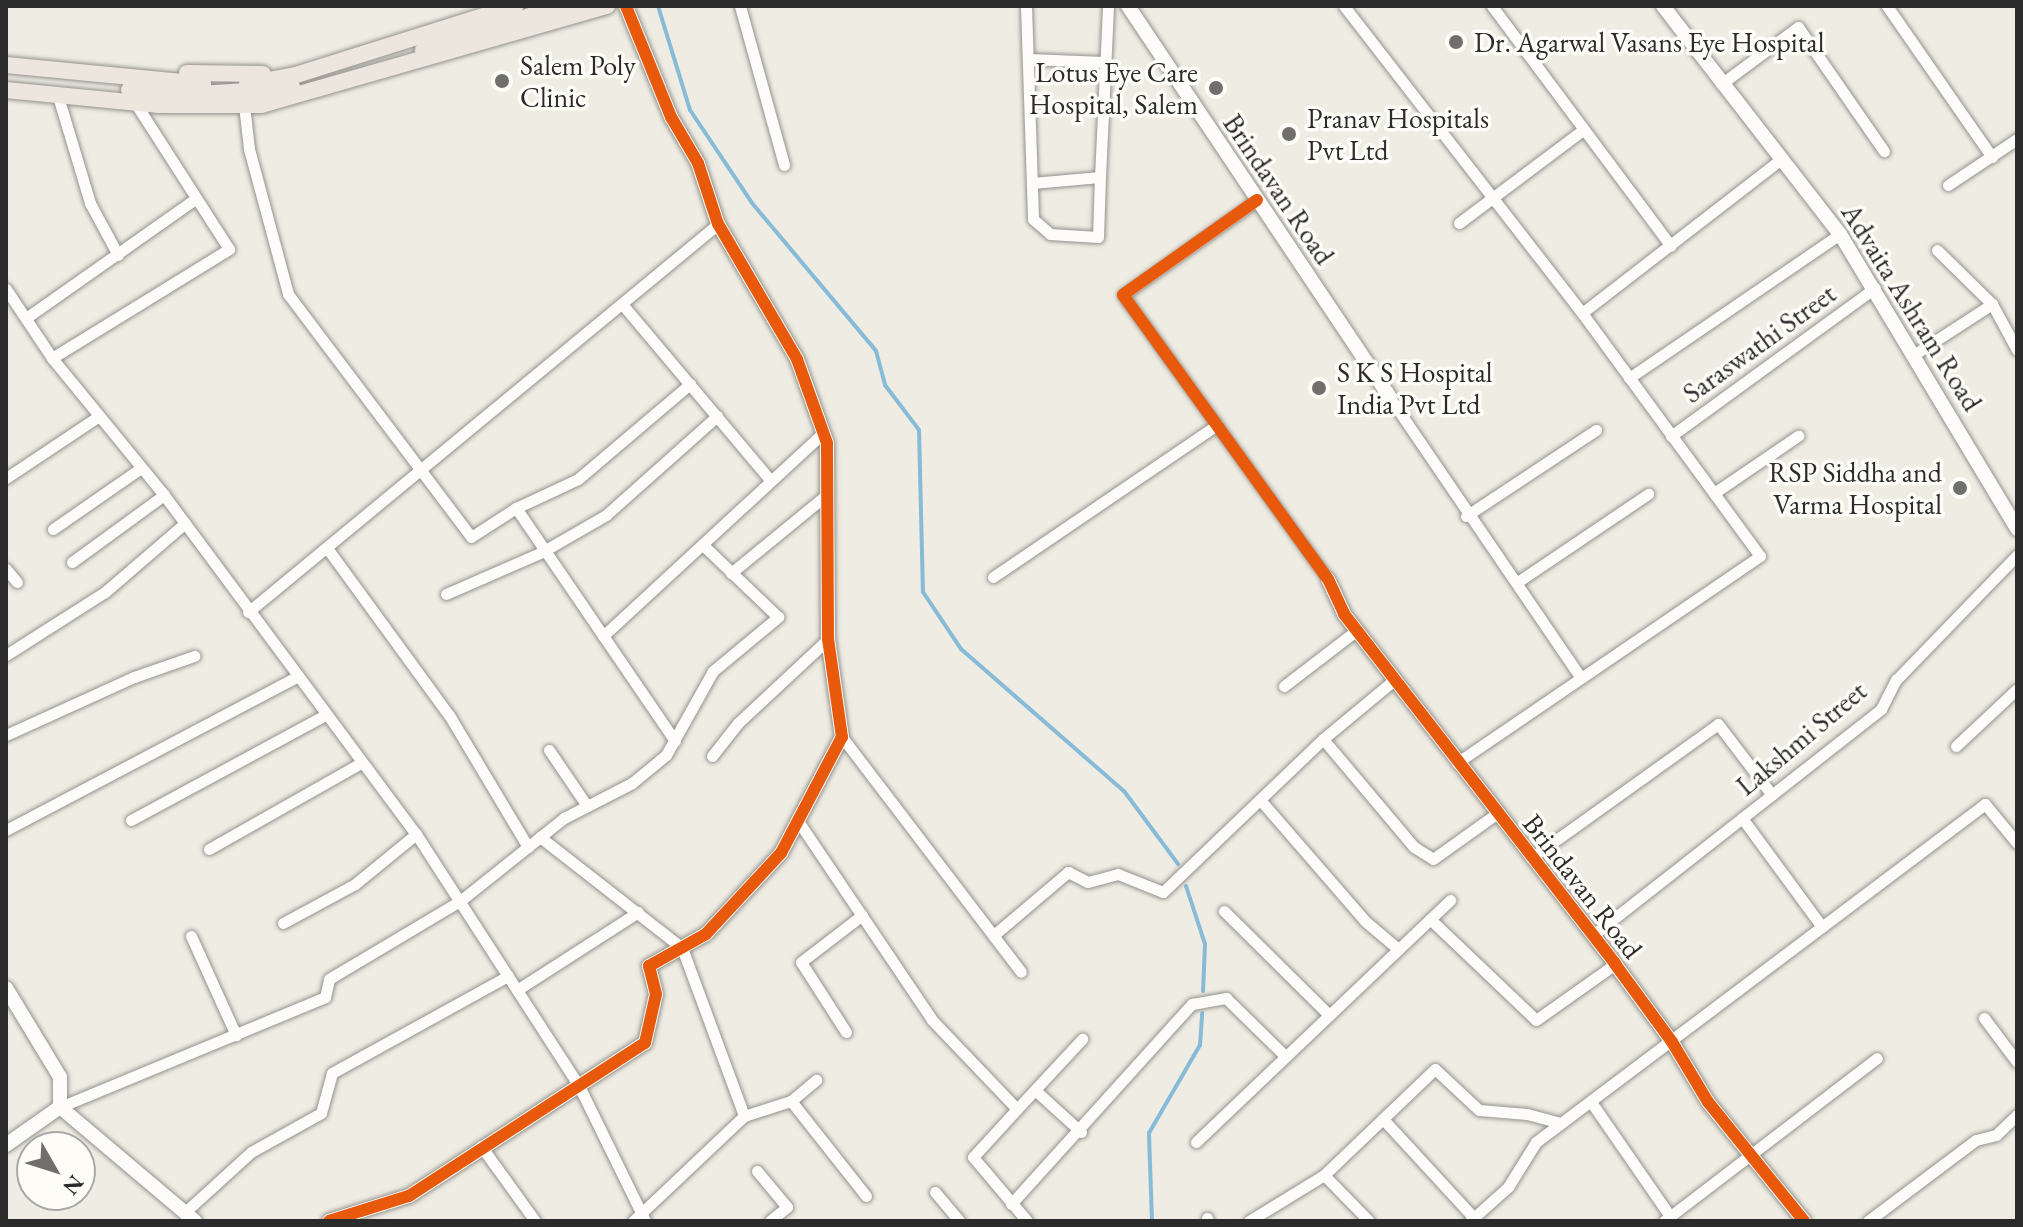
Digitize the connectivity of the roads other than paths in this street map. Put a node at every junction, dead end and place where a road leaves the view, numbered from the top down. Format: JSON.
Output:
{"nodes":[{"id":1,"x":515,"y":6,"type":"edge"},
{"id":2,"x":562,"y":6,"type":"edge"},
{"id":3,"x":607,"y":6,"type":"edge"},
{"id":4,"x":626,"y":6,"type":"edge"},
{"id":5,"x":740,"y":6,"type":"edge"},
{"id":6,"x":1026,"y":6,"type":"edge"},
{"id":7,"x":1108,"y":6,"type":"edge"},
{"id":8,"x":1128,"y":6,"type":"edge"},
{"id":9,"x":1344,"y":6,"type":"edge"},
{"id":10,"x":1492,"y":6,"type":"edge"},
{"id":11,"x":1663,"y":6,"type":"edge"},
{"id":12,"x":1887,"y":6,"type":"edge"},
{"id":13,"x":6,"y":55,"type":"edge"},
{"id":14,"x":1028,"y":59,"type":"junction"},
{"id":15,"x":1104,"y":62,"type":"junction"},
{"id":16,"x":6,"y":65,"type":"edge"},
{"id":17,"x":296,"y":75,"type":"junction"},
{"id":18,"x":6,"y":79,"type":"edge"},
{"id":19,"x":1721,"y":84,"type":"junction"},
{"id":20,"x":6,"y":90,"type":"edge"},
{"id":21,"x":57,"y":93,"type":"junction"},
{"id":22,"x":133,"y":99,"type":"junction"},
{"id":23,"x":244,"y":105,"type":"junction"},
{"id":24,"x":1583,"y":130,"type":"junction"},
{"id":25,"x":2017,"y":139,"type":"edge"},
{"id":26,"x":1884,"y":151,"type":"dead end"},
{"id":27,"x":1992,"y":157,"type":"junction"},
{"id":28,"x":1780,"y":160,"type":"junction"},
{"id":29,"x":784,"y":165,"type":"dead end"},
{"id":30,"x":1100,"y":177,"type":"junction"},
{"id":31,"x":1032,"y":183,"type":"junction"},
{"id":32,"x":1948,"y":185,"type":"dead end"},
{"id":33,"x":1492,"y":198,"type":"junction"},
{"id":34,"x":194,"y":200,"type":"junction"},
{"id":35,"x":1257,"y":200,"type":"junction"},
{"id":36,"x":1459,"y":223,"type":"dead end"},
{"id":37,"x":718,"y":224,"type":"junction"},
{"id":38,"x":1840,"y":234,"type":"junction"},
{"id":39,"x":1671,"y":246,"type":"junction"},
{"id":40,"x":1937,"y":250,"type":"dead end"},
{"id":41,"x":118,"y":255,"type":"junction"},
{"id":42,"x":1875,"y":288,"type":"junction"},
{"id":43,"x":6,"y":289,"type":"edge"},
{"id":44,"x":622,"y":304,"type":"junction"},
{"id":45,"x":1992,"y":304,"type":"junction"},
{"id":46,"x":1582,"y":313,"type":"junction"},
{"id":47,"x":26,"y":318,"type":"junction"},
{"id":48,"x":2017,"y":350,"type":"edge"},
{"id":49,"x":1915,"y":354,"type":"junction"},
{"id":50,"x":52,"y":358,"type":"junction"},
{"id":51,"x":1629,"y":378,"type":"junction"},
{"id":52,"x":690,"y":384,"type":"junction"},
{"id":53,"x":1390,"y":398,"type":"joint"},
{"id":54,"x":99,"y":416,"type":"junction"},
{"id":55,"x":717,"y":416,"type":"junction"},
{"id":56,"x":1217,"y":425,"type":"junction"},
{"id":57,"x":1596,"y":430,"type":"dead end"},
{"id":58,"x":824,"y":432,"type":"junction"},
{"id":59,"x":1671,"y":436,"type":"junction"},
{"id":60,"x":1798,"y":436,"type":"dead end"},
{"id":61,"x":141,"y":468,"type":"junction"},
{"id":62,"x":423,"y":468,"type":"junction"},
{"id":63,"x":6,"y":478,"type":"edge"},
{"id":64,"x":771,"y":481,"type":"junction"},
{"id":65,"x":1714,"y":493,"type":"junction"},
{"id":66,"x":1648,"y":494,"type":"dead end"},
{"id":67,"x":164,"y":495,"type":"junction"},
{"id":68,"x":825,"y":496,"type":"junction"},
{"id":69,"x":516,"y":508,"type":"junction"},
{"id":70,"x":1466,"y":516,"type":"junction"},
{"id":71,"x":184,"y":524,"type":"junction"},
{"id":72,"x":53,"y":529,"type":"dead end"},
{"id":73,"x":2017,"y":529,"type":"edge"},
{"id":74,"x":703,"y":545,"type":"junction"},
{"id":75,"x":327,"y":548,"type":"junction"},
{"id":76,"x":542,"y":552,"type":"junction"},
{"id":77,"x":2017,"y":555,"type":"edge"},
{"id":78,"x":72,"y":562,"type":"dead end"},
{"id":79,"x":6,"y":569,"type":"edge"},
{"id":80,"x":731,"y":573,"type":"junction"},
{"id":81,"x":993,"y":577,"type":"dead end"},
{"id":82,"x":1328,"y":579,"type":"joint"},
{"id":83,"x":1519,"y":581,"type":"junction"},
{"id":84,"x":17,"y":582,"type":"dead end"},
{"id":85,"x":446,"y":594,"type":"dead end"},
{"id":86,"x":248,"y":612,"type":"junction"},
{"id":87,"x":1357,"y":630,"type":"junction"},
{"id":88,"x":603,"y":636,"type":"junction"},
{"id":89,"x":828,"y":639,"type":"junction"},
{"id":90,"x":6,"y":655,"type":"edge"},
{"id":91,"x":194,"y":656,"type":"dead end"},
{"id":92,"x":296,"y":677,"type":"junction"},
{"id":93,"x":1581,"y":678,"type":"junction"},
{"id":94,"x":1394,"y":680,"type":"junction"},
{"id":95,"x":1284,"y":686,"type":"dead end"},
{"id":96,"x":2017,"y":689,"type":"edge"},
{"id":97,"x":325,"y":715,"type":"junction"},
{"id":98,"x":6,"y":735,"type":"edge"},
{"id":99,"x":842,"y":737,"type":"junction"},
{"id":100,"x":1323,"y":739,"type":"junction"},
{"id":101,"x":675,"y":741,"type":"junction"},
{"id":102,"x":1956,"y":746,"type":"dead end"},
{"id":103,"x":549,"y":750,"type":"dead end"},
{"id":104,"x":712,"y":756,"type":"dead end"},
{"id":105,"x":361,"y":763,"type":"junction"},
{"id":106,"x":1457,"y":763,"type":"junction"},
{"id":107,"x":1772,"y":795,"type":"junction"},
{"id":108,"x":1262,"y":802,"type":"junction"},
{"id":109,"x":587,"y":806,"type":"junction"},
{"id":110,"x":1496,"y":814,"type":"junction"},
{"id":111,"x":1742,"y":818,"type":"junction"},
{"id":112,"x":131,"y":820,"type":"dead end"},
{"id":113,"x":798,"y":821,"type":"junction"},
{"id":114,"x":6,"y":830,"type":"edge"},
{"id":115,"x":416,"y":834,"type":"junction"},
{"id":116,"x":540,"y":837,"type":"junction"},
{"id":117,"x":2017,"y":843,"type":"edge"},
{"id":118,"x":528,"y":847,"type":"junction"},
{"id":119,"x":209,"y":849,"type":"dead end"},
{"id":120,"x":1531,"y":858,"type":"junction"},
{"id":121,"x":1450,"y":900,"type":"dead end"},
{"id":122,"x":460,"y":901,"type":"junction"},
{"id":123,"x":1224,"y":911,"type":"dead end"},
{"id":124,"x":638,"y":912,"type":"junction"},
{"id":125,"x":862,"y":915,"type":"junction"},
{"id":126,"x":1430,"y":919,"type":"junction"},
{"id":127,"x":283,"y":923,"type":"dead end"},
{"id":128,"x":1822,"y":927,"type":"junction"},
{"id":129,"x":995,"y":934,"type":"junction"},
{"id":130,"x":1593,"y":935,"type":"junction"},
{"id":131,"x":191,"y":936,"type":"dead end"},
{"id":132,"x":682,"y":948,"type":"junction"},
{"id":133,"x":1398,"y":949,"type":"junction"},
{"id":134,"x":1615,"y":964,"type":"junction"},
{"id":135,"x":1021,"y":972,"type":"dead end"},
{"id":136,"x":508,"y":976,"type":"junction"},
{"id":137,"x":6,"y":988,"type":"edge"},
{"id":138,"x":517,"y":990,"type":"junction"},
{"id":139,"x":1329,"y":1015,"type":"junction"},
{"id":140,"x":1984,"y":1018,"type":"dead end"},
{"id":141,"x":846,"y":1032,"type":"dead end"},
{"id":142,"x":236,"y":1035,"type":"junction"},
{"id":143,"x":1082,"y":1039,"type":"dead end"},
{"id":144,"x":1672,"y":1042,"type":"junction"},
{"id":145,"x":1285,"y":1056,"type":"junction"},
{"id":146,"x":1877,"y":1058,"type":"dead end"},
{"id":147,"x":2017,"y":1062,"type":"edge"},
{"id":148,"x":816,"y":1080,"type":"dead end"},
{"id":149,"x":579,"y":1086,"type":"junction"},
{"id":150,"x":1036,"y":1091,"type":"junction"},
{"id":151,"x":791,"y":1101,"type":"junction"},
{"id":152,"x":1591,"y":1102,"type":"junction"},
{"id":153,"x":60,"y":1107,"type":"junction"},
{"id":154,"x":1017,"y":1109,"type":"junction"},
{"id":155,"x":2017,"y":1115,"type":"edge"},
{"id":156,"x":744,"y":1116,"type":"junction"},
{"id":157,"x":1383,"y":1119,"type":"junction"},
{"id":158,"x":1561,"y":1123,"type":"junction"},
{"id":159,"x":1081,"y":1132,"type":"junction"},
{"id":160,"x":1196,"y":1142,"type":"dead end"},
{"id":161,"x":6,"y":1145,"type":"edge"},
{"id":162,"x":481,"y":1146,"type":"junction"},
{"id":163,"x":1750,"y":1155,"type":"junction"},
{"id":164,"x":757,"y":1171,"type":"dead end"},
{"id":165,"x":1324,"y":1175,"type":"junction"},
{"id":166,"x":935,"y":1192,"type":"dead end"},
{"id":167,"x":866,"y":1196,"type":"dead end"},
{"id":168,"x":1011,"y":1204,"type":"junction"},
{"id":169,"x":189,"y":1217,"type":"edge"},
{"id":170,"x":1667,"y":1218,"type":"edge"},
{"id":171,"x":640,"y":1219,"type":"edge"},
{"id":172,"x":1362,"y":1219,"type":"edge"},
{"id":173,"x":1472,"y":1219,"type":"edge"},
{"id":174,"x":329,"y":1221,"type":"edge"},
{"id":175,"x":535,"y":1221,"type":"edge"},
{"id":176,"x":770,"y":1221,"type":"edge"},
{"id":177,"x":959,"y":1221,"type":"edge"},
{"id":178,"x":1027,"y":1221,"type":"edge"},
{"id":179,"x":1249,"y":1221,"type":"edge"},
{"id":180,"x":1804,"y":1221,"type":"edge"},
{"id":181,"x":1868,"y":1221,"type":"edge"}],
"edges":[{"from":1,"to":17,"type":"main road"},
{"from":2,"to":18,"type":"main road"},
{"from":3,"to":23,"type":"main road"},
{"from":4,"to":37,"type":"street"},
{"from":5,"to":29,"type":"street"},
{"from":6,"to":14,"type":"street"},
{"from":7,"to":15,"type":"street"},
{"from":8,"to":35,"type":"street","name":"Brindavan Road"},
{"from":9,"to":33,"type":"street"},
{"from":10,"to":24,"type":"street"},
{"from":11,"to":19,"type":"street","name":"Advaita Ashram Road"},
{"from":12,"to":27,"type":"street"},
{"from":13,"to":17,"type":"main road"},
{"from":14,"to":15,"type":"street"},
{"from":14,"to":31,"type":"street"},
{"from":15,"to":30,"type":"street"},
{"from":16,"to":17,"type":"main road"},
{"from":19,"to":26,"type":"street"},
{"from":19,"to":28,"type":"street","name":"Advaita Ashram Road"},
{"from":20,"to":21,"type":"main road"},
{"from":21,"to":22,"type":"main road"},
{"from":21,"to":41,"type":"street"},
{"from":22,"to":23,"type":"main road"},
{"from":22,"to":34,"type":"street"},
{"from":23,"to":62,"type":"street"},
{"from":24,"to":33,"type":"street"},
{"from":24,"to":39,"type":"street"},
{"from":25,"to":27,"type":"street"},
{"from":27,"to":32,"type":"street"},
{"from":28,"to":38,"type":"street","name":"Advaita Ashram Road"},
{"from":28,"to":39,"type":"street"},
{"from":30,"to":31,"type":"street"},
{"from":30,"to":31,"type":"street"},
{"from":33,"to":36,"type":"street"},
{"from":33,"to":46,"type":"street"},
{"from":34,"to":41,"type":"street"},
{"from":34,"to":50,"type":"street"},
{"from":35,"to":53,"type":"street","name":"Brindavan Road"},
{"from":35,"to":56,"type":"street"},
{"from":37,"to":44,"type":"street"},
{"from":37,"to":58,"type":"street"},
{"from":38,"to":42,"type":"street","name":"Advaita Ashram Road"},
{"from":38,"to":51,"type":"street"},
{"from":39,"to":46,"type":"street"},
{"from":40,"to":45,"type":"street"},
{"from":41,"to":47,"type":"street"},
{"from":42,"to":49,"type":"street","name":"Advaita Ashram Road"},
{"from":42,"to":59,"type":"street","name":"Saraswathi Street"},
{"from":43,"to":47,"type":"street"},
{"from":44,"to":52,"type":"street"},
{"from":44,"to":62,"type":"street"},
{"from":45,"to":48,"type":"street"},
{"from":45,"to":49,"type":"street"},
{"from":46,"to":51,"type":"street"},
{"from":47,"to":50,"type":"street"},
{"from":49,"to":73,"type":"street","name":"Advaita Ashram Road"},
{"from":50,"to":54,"type":"street"},
{"from":51,"to":59,"type":"street"},
{"from":52,"to":55,"type":"street"},
{"from":52,"to":69,"type":"street"},
{"from":53,"to":70,"type":"street"},
{"from":54,"to":61,"type":"street"},
{"from":54,"to":63,"type":"street"},
{"from":55,"to":64,"type":"street"},
{"from":55,"to":76,"type":"street"},
{"from":56,"to":81,"type":"street"},
{"from":56,"to":82,"type":"street"},
{"from":57,"to":70,"type":"street"},
{"from":58,"to":64,"type":"street"},
{"from":58,"to":68,"type":"street"},
{"from":59,"to":65,"type":"street"},
{"from":60,"to":65,"type":"street"},
{"from":61,"to":67,"type":"street"},
{"from":61,"to":72,"type":"street"},
{"from":62,"to":69,"type":"street"},
{"from":62,"to":75,"type":"street"},
{"from":64,"to":74,"type":"street"},
{"from":65,"to":93,"type":"street"},
{"from":66,"to":83,"type":"street"},
{"from":67,"to":71,"type":"street"},
{"from":67,"to":78,"type":"street"},
{"from":68,"to":80,"type":"street"},
{"from":68,"to":89,"type":"street"},
{"from":69,"to":76,"type":"street"},
{"from":70,"to":83,"type":"street"},
{"from":71,"to":86,"type":"street"},
{"from":71,"to":90,"type":"street"},
{"from":74,"to":80,"type":"street"},
{"from":74,"to":88,"type":"street"},
{"from":75,"to":86,"type":"street"},
{"from":75,"to":118,"type":"street"},
{"from":76,"to":85,"type":"street"},
{"from":76,"to":88,"type":"street"},
{"from":77,"to":107,"type":"street","name":"Lakshmi Street"},
{"from":79,"to":84,"type":"street"},
{"from":80,"to":101,"type":"street"},
{"from":82,"to":87,"type":"street","name":"Brindavan Road"},
{"from":83,"to":93,"type":"street"},
{"from":86,"to":92,"type":"street"},
{"from":87,"to":94,"type":"street","name":"Brindavan Road"},
{"from":87,"to":95,"type":"street"},
{"from":88,"to":101,"type":"street"},
{"from":89,"to":99,"type":"street"},
{"from":89,"to":104,"type":"street"},
{"from":91,"to":98,"type":"street"},
{"from":92,"to":97,"type":"street"},
{"from":92,"to":114,"type":"street"},
{"from":93,"to":106,"type":"street"},
{"from":94,"to":100,"type":"street"},
{"from":94,"to":106,"type":"street","name":"Brindavan Road"},
{"from":96,"to":102,"type":"street"},
{"from":97,"to":105,"type":"street"},
{"from":97,"to":112,"type":"street"},
{"from":99,"to":113,"type":"street"},
{"from":99,"to":129,"type":"street"},
{"from":100,"to":108,"type":"street"},
{"from":100,"to":110,"type":"street"},
{"from":101,"to":109,"type":"street"},
{"from":103,"to":109,"type":"street"},
{"from":105,"to":115,"type":"street"},
{"from":105,"to":119,"type":"street"},
{"from":106,"to":110,"type":"street","name":"Brindavan Road"},
{"from":107,"to":111,"type":"street","name":"Lakshmi Street"},
{"from":107,"to":120,"type":"street"},
{"from":108,"to":129,"type":"street"},
{"from":108,"to":133,"type":"street"},
{"from":109,"to":116,"type":"street"},
{"from":110,"to":120,"type":"street","name":"Brindavan Road"},
{"from":111,"to":128,"type":"street"},
{"from":111,"to":130,"type":"street","name":"Lakshmi Street"},
{"from":113,"to":125,"type":"street"},
{"from":113,"to":132,"type":"street"},
{"from":115,"to":122,"type":"street"},
{"from":115,"to":127,"type":"street"},
{"from":116,"to":118,"type":"street"},
{"from":116,"to":124,"type":"street"},
{"from":117,"to":128,"type":"street"},
{"from":118,"to":122,"type":"street"},
{"from":120,"to":130,"type":"street","name":"Brindavan Road"},
{"from":121,"to":126,"type":"street"},
{"from":122,"to":136,"type":"street"},
{"from":122,"to":142,"type":"street"},
{"from":123,"to":139,"type":"street"},
{"from":124,"to":132,"type":"street"},
{"from":124,"to":138,"type":"street"},
{"from":125,"to":141,"type":"street"},
{"from":125,"to":154,"type":"street"},
{"from":126,"to":133,"type":"street"},
{"from":126,"to":134,"type":"street"},
{"from":128,"to":144,"type":"street"},
{"from":129,"to":135,"type":"street"},
{"from":130,"to":134,"type":"street","name":"Brindavan Road"},
{"from":131,"to":142,"type":"street"},
{"from":132,"to":149,"type":"street"},
{"from":132,"to":156,"type":"street"},
{"from":133,"to":139,"type":"street"},
{"from":134,"to":144,"type":"street","name":"Brindavan Road"},
{"from":136,"to":138,"type":"street"},
{"from":136,"to":169,"type":"street"},
{"from":137,"to":153,"type":"street"},
{"from":138,"to":149,"type":"street"},
{"from":139,"to":145,"type":"street"},
{"from":140,"to":147,"type":"street"},
{"from":142,"to":153,"type":"street"},
{"from":143,"to":150,"type":"street"},
{"from":144,"to":152,"type":"street"},
{"from":144,"to":163,"type":"street","name":"Brindavan Road"},
{"from":145,"to":159,"type":"street"},
{"from":145,"to":160,"type":"street"},
{"from":146,"to":163,"type":"street"},
{"from":148,"to":151,"type":"street"},
{"from":149,"to":162,"type":"street"},
{"from":149,"to":171,"type":"street"},
{"from":150,"to":154,"type":"street"},
{"from":150,"to":159,"type":"street"},
{"from":151,"to":156,"type":"street"},
{"from":151,"to":167,"type":"street"},
{"from":152,"to":158,"type":"street"},
{"from":152,"to":170,"type":"street"},
{"from":153,"to":161,"type":"street"},
{"from":153,"to":169,"type":"street"},
{"from":154,"to":168,"type":"street"},
{"from":155,"to":181,"type":"street"},
{"from":156,"to":171,"type":"street"},
{"from":157,"to":158,"type":"street"},
{"from":157,"to":165,"type":"street"},
{"from":157,"to":173,"type":"street"},
{"from":158,"to":173,"type":"street"},
{"from":159,"to":168,"type":"street"},
{"from":162,"to":174,"type":"street"},
{"from":162,"to":175,"type":"street"},
{"from":163,"to":170,"type":"street"},
{"from":163,"to":180,"type":"street","name":"Brindavan Road"},
{"from":164,"to":176,"type":"street"},
{"from":165,"to":172,"type":"street"},
{"from":165,"to":179,"type":"street"},
{"from":166,"to":177,"type":"street"},
{"from":168,"to":178,"type":"street"}]}
